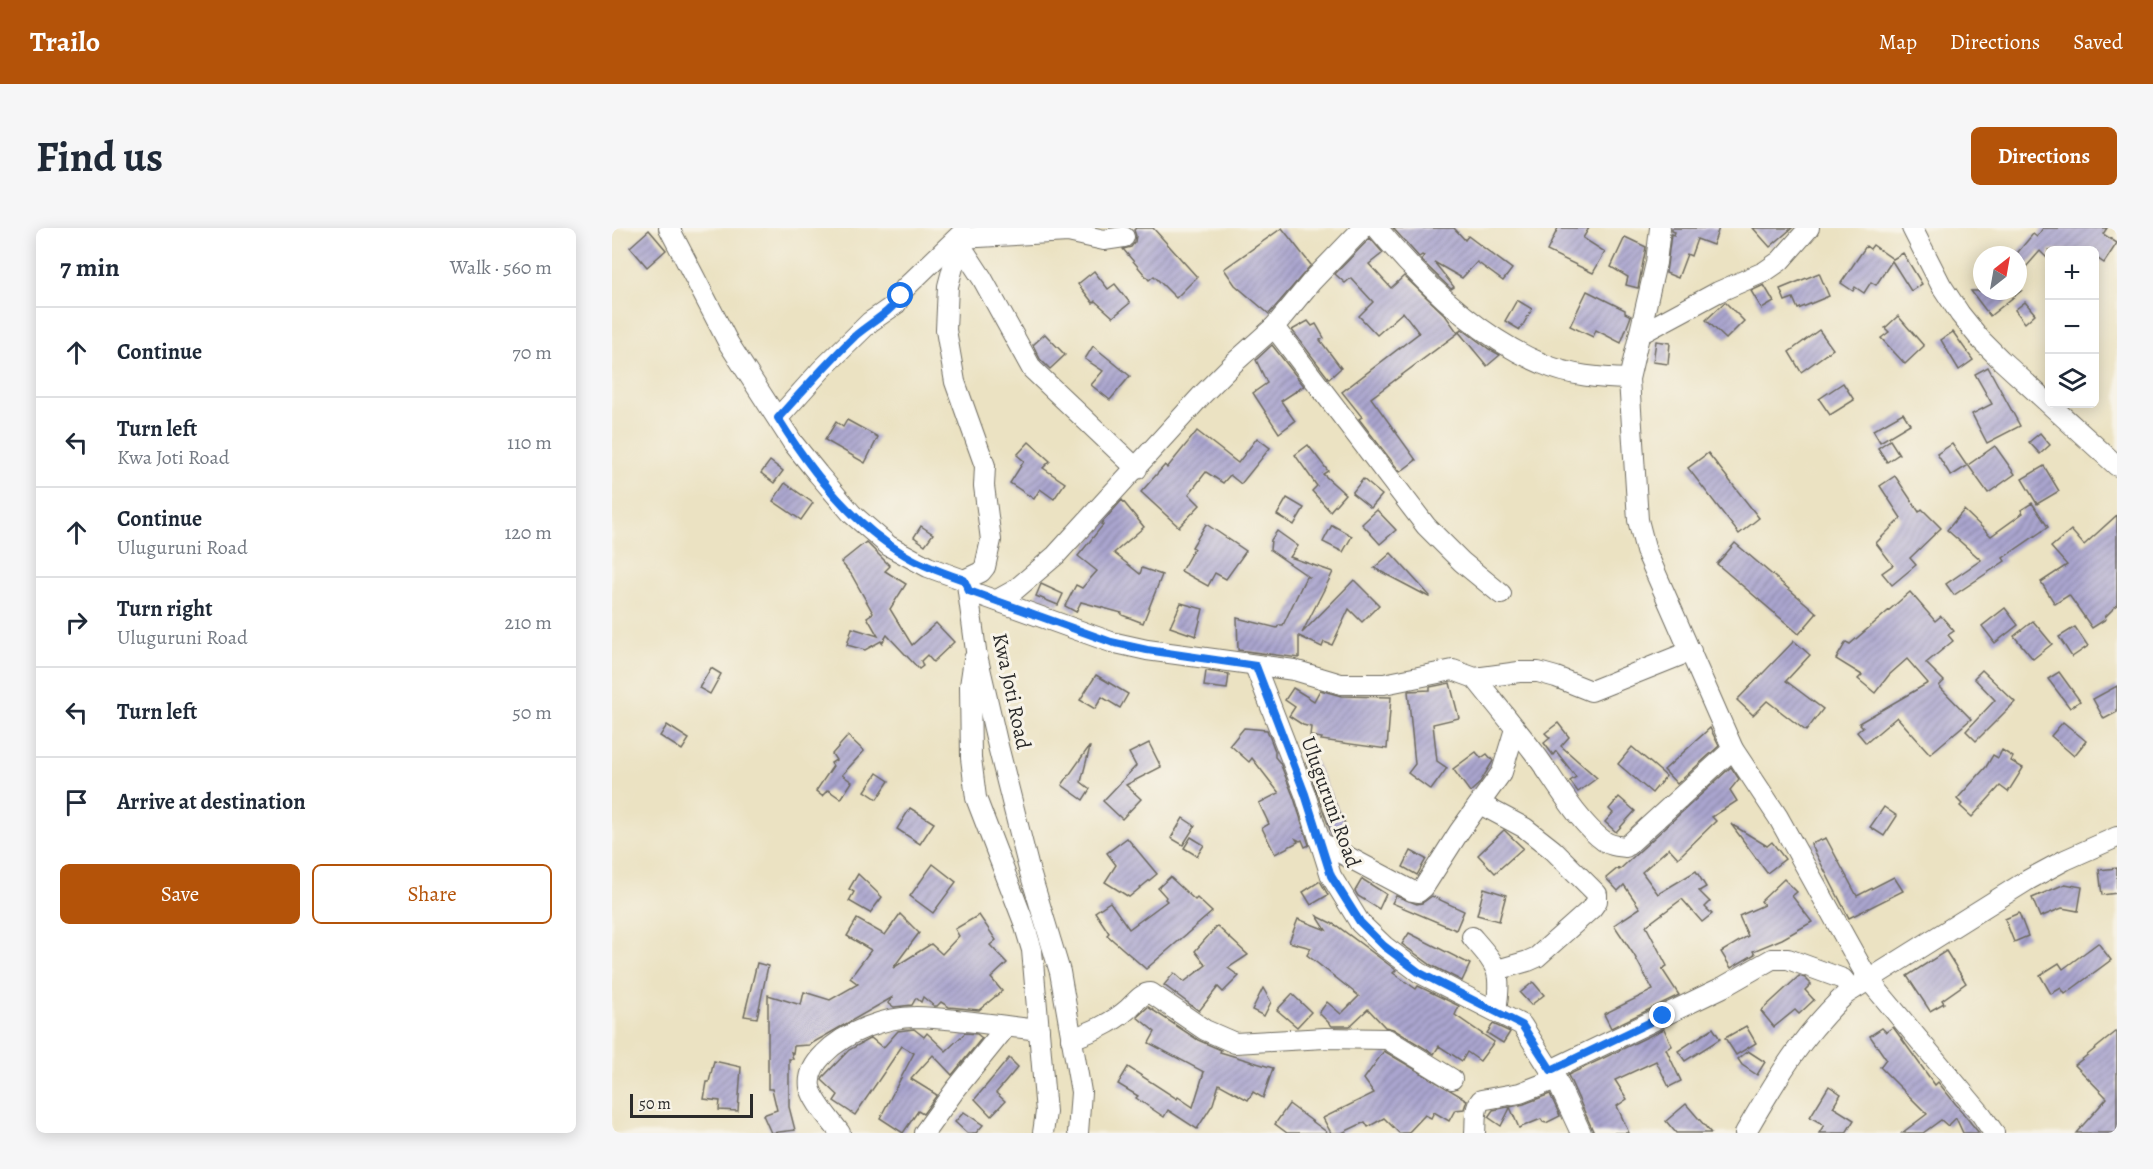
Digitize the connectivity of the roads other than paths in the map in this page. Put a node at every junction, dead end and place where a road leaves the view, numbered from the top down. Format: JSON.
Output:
{"nodes":[{"id":1,"x":669,"y":228,"type":"edge"},
{"id":2,"x":1363,"y":228,"type":"edge"},
{"id":3,"x":1377,"y":228,"type":"edge"},
{"id":4,"x":1660,"y":228,"type":"edge"},
{"id":5,"x":1809,"y":228,"type":"edge"},
{"id":6,"x":1912,"y":228,"type":"edge"},
{"id":7,"x":962,"y":236,"type":"edge"},
{"id":8,"x":1124,"y":237,"type":"dead end"},
{"id":9,"x":1274,"y":327,"type":"junction"},
{"id":10,"x":1640,"y":334,"type":"junction"},
{"id":11,"x":1629,"y":379,"type":"junction"},
{"id":12,"x":778,"y":418,"type":"junction"},
{"id":13,"x":2117,"y":466,"type":"edge"},
{"id":14,"x":1137,"y":469,"type":"junction"},
{"id":15,"x":967,"y":586,"type":"junction"},
{"id":16,"x":1501,"y":594,"type":"dead end"},
{"id":17,"x":998,"y":600,"type":"junction"},
{"id":18,"x":976,"y":651,"type":"junction"},
{"id":19,"x":1691,"y":651,"type":"junction"},
{"id":20,"x":1256,"y":666,"type":"junction"},
{"id":21,"x":1475,"y":678,"type":"junction"},
{"id":22,"x":1515,"y":729,"type":"junction"},
{"id":23,"x":1733,"y":749,"type":"junction"},
{"id":24,"x":1479,"y":804,"type":"junction"},
{"id":25,"x":2117,"y":837,"type":"edge"},
{"id":26,"x":1320,"y":842,"type":"junction"},
{"id":27,"x":1472,"y":937,"type":"dead end"},
{"id":28,"x":1497,"y":970,"type":"junction"},
{"id":29,"x":1860,"y":984,"type":"junction"},
{"id":30,"x":1496,"y":1011,"type":"junction"},
{"id":31,"x":1006,"y":1027,"type":"junction"},
{"id":32,"x":1040,"y":1030,"type":"junction"},
{"id":33,"x":1071,"y":1039,"type":"junction"},
{"id":34,"x":1553,"y":1075,"type":"junction"},
{"id":35,"x":1452,"y":1079,"type":"dead end"},
{"id":36,"x":840,"y":1133,"type":"edge"},
{"id":37,"x":924,"y":1133,"type":"edge"},
{"id":38,"x":1043,"y":1133,"type":"edge"},
{"id":39,"x":1078,"y":1133,"type":"edge"},
{"id":40,"x":1475,"y":1133,"type":"edge"},
{"id":41,"x":1581,"y":1133,"type":"edge"},
{"id":42,"x":1745,"y":1133,"type":"edge"},
{"id":43,"x":1994,"y":1133,"type":"edge"}],
"edges":[{"from":1,"to":12,"type":"street"},
{"from":2,"to":9,"type":"street"},
{"from":3,"to":11,"type":"street"},
{"from":4,"to":10,"type":"street"},
{"from":5,"to":10,"type":"street"},
{"from":6,"to":13,"type":"street"},
{"from":7,"to":8,"type":"street"},
{"from":7,"to":12,"type":"street"},
{"from":7,"to":14,"type":"street"},
{"from":7,"to":15,"type":"street"},
{"from":9,"to":14,"type":"street"},
{"from":9,"to":16,"type":"street"},
{"from":10,"to":11,"type":"street"},
{"from":11,"to":19,"type":"street"},
{"from":12,"to":15,"type":"street"},
{"from":14,"to":17,"type":"street"},
{"from":15,"to":17,"type":"street"},
{"from":15,"to":18,"type":"street","name":"Kwa Joti Road"},
{"from":17,"to":20,"type":"street"},
{"from":18,"to":32,"type":"street"},
{"from":18,"to":33,"type":"street","name":"Kwa Joti Road"},
{"from":19,"to":21,"type":"street"},
{"from":19,"to":23,"type":"street"},
{"from":20,"to":21,"type":"street"},
{"from":20,"to":26,"type":"street","name":"Uluguruni Road"},
{"from":21,"to":22,"type":"street"},
{"from":22,"to":23,"type":"street"},
{"from":22,"to":24,"type":"street"},
{"from":23,"to":29,"type":"street"},
{"from":24,"to":26,"type":"street"},
{"from":24,"to":28,"type":"street"},
{"from":25,"to":29,"type":"street"},
{"from":26,"to":30,"type":"street","name":"Uluguruni Road"},
{"from":27,"to":28,"type":"street"},
{"from":28,"to":30,"type":"street"},
{"from":29,"to":34,"type":"street"},
{"from":29,"to":42,"type":"street"},
{"from":29,"to":43,"type":"street"},
{"from":30,"to":34,"type":"street","name":"Uluguruni Road"},
{"from":31,"to":32,"type":"street"},
{"from":31,"to":36,"type":"street"},
{"from":31,"to":37,"type":"street"},
{"from":32,"to":38,"type":"street"},
{"from":33,"to":35,"type":"street"},
{"from":33,"to":39,"type":"street","name":"Kwa Joti Road"},
{"from":34,"to":40,"type":"street"},
{"from":34,"to":41,"type":"street","name":"Uluguruni Road"}]}
